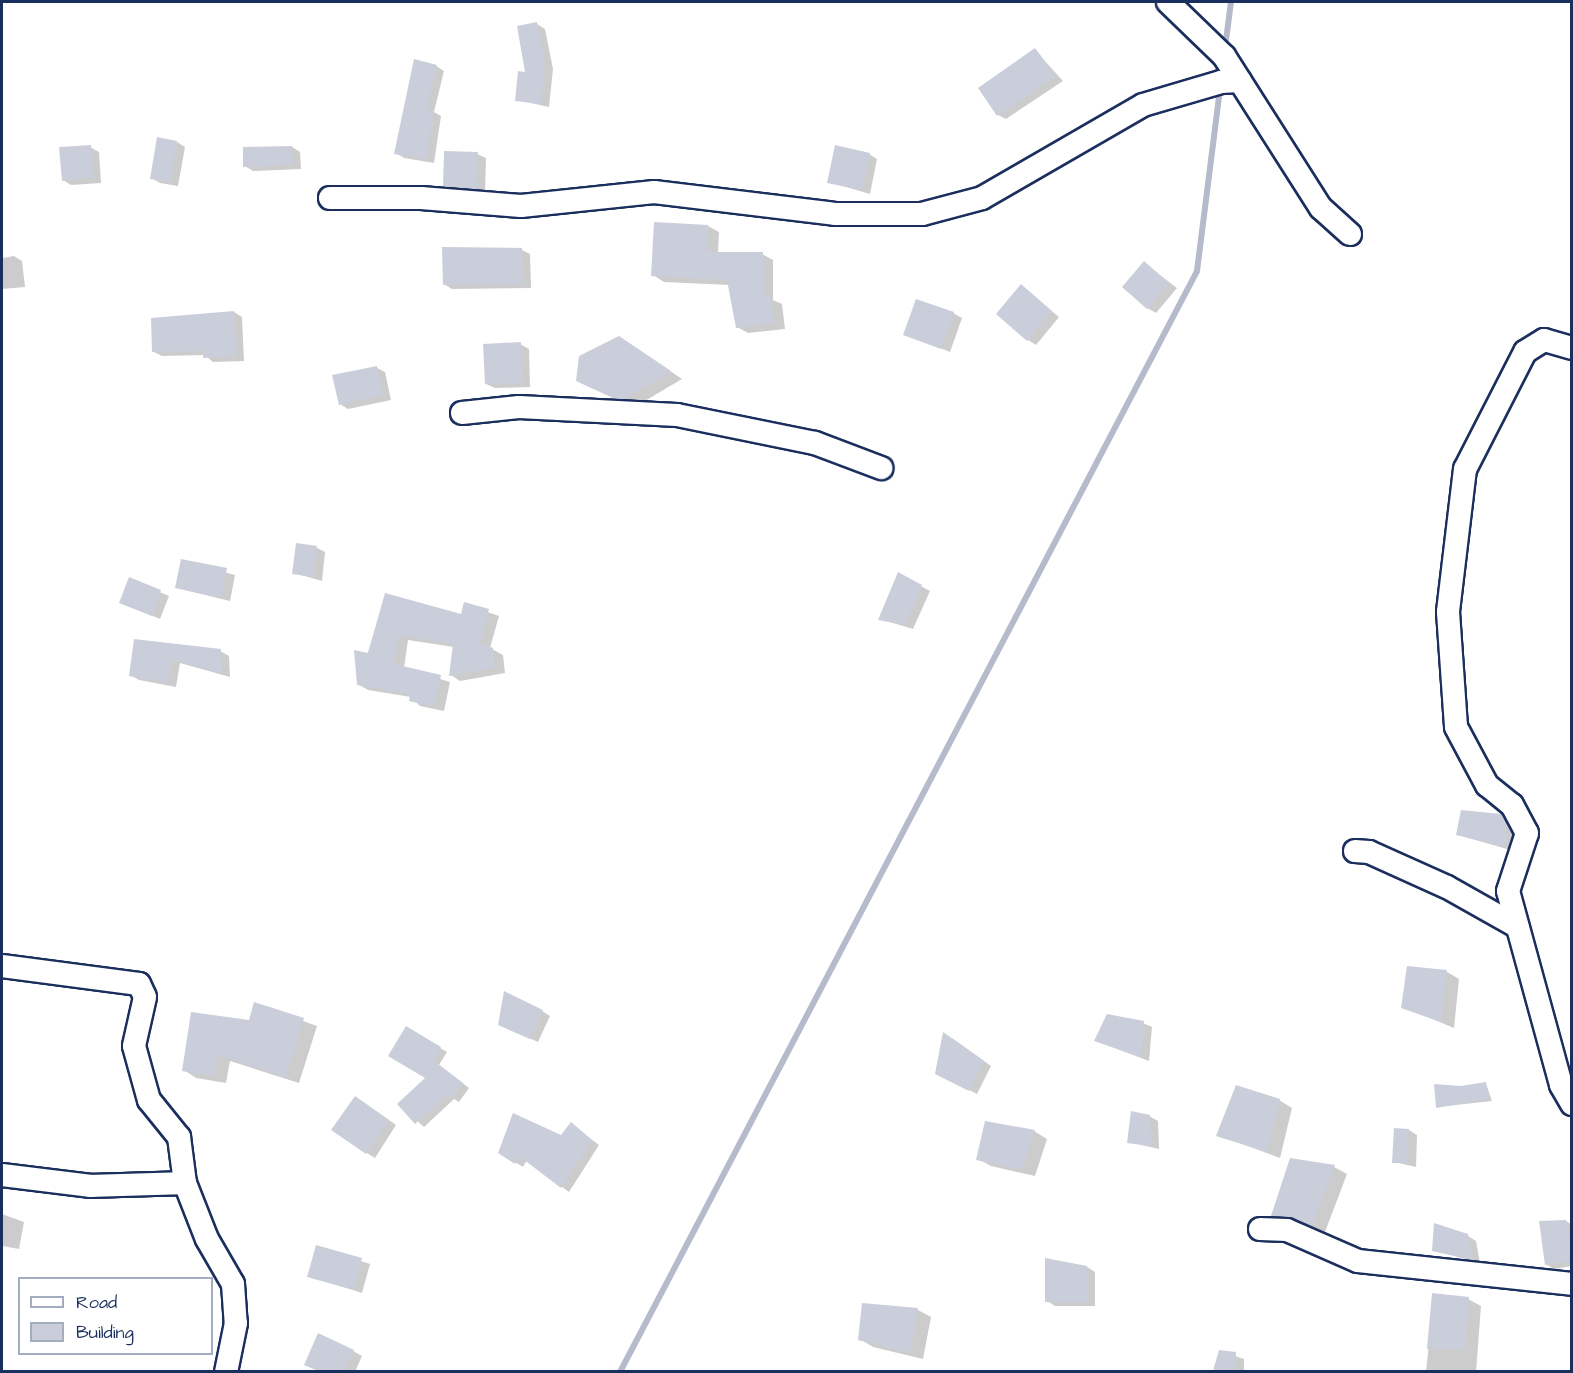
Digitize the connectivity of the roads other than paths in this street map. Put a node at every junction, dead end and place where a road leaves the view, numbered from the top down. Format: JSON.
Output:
{"nodes":[{"id":1,"x":1168,"y":2,"type":"edge"},
{"id":2,"x":1240,"y":81,"type":"junction"},
{"id":3,"x":330,"y":198,"type":"dead end"},
{"id":4,"x":1350,"y":234,"type":"dead end"},
{"id":5,"x":1572,"y":348,"type":"edge"},
{"id":6,"x":462,"y":413,"type":"dead end"},
{"id":7,"x":881,"y":468,"type":"dead end"},
{"id":8,"x":1355,"y":851,"type":"dead end"},
{"id":9,"x":1518,"y":927,"type":"junction"},
{"id":10,"x":2,"y":966,"type":"edge"},
{"id":11,"x":1572,"y":1104,"type":"edge"},
{"id":12,"x":2,"y":1174,"type":"edge"},
{"id":13,"x":185,"y":1183,"type":"junction"},
{"id":14,"x":1260,"y":1229,"type":"dead end"},
{"id":15,"x":1572,"y":1284,"type":"edge"},
{"id":16,"x":226,"y":1371,"type":"edge"}],
"edges":[{"from":1,"to":2,"type":"street"},
{"from":2,"to":3,"type":"street"},
{"from":2,"to":4,"type":"street"},
{"from":5,"to":9,"type":"street"},
{"from":6,"to":7,"type":"street"},
{"from":8,"to":9,"type":"street"},
{"from":9,"to":11,"type":"street"},
{"from":10,"to":13,"type":"street"},
{"from":12,"to":13,"type":"street"},
{"from":13,"to":16,"type":"street"},
{"from":14,"to":15,"type":"street"}]}
